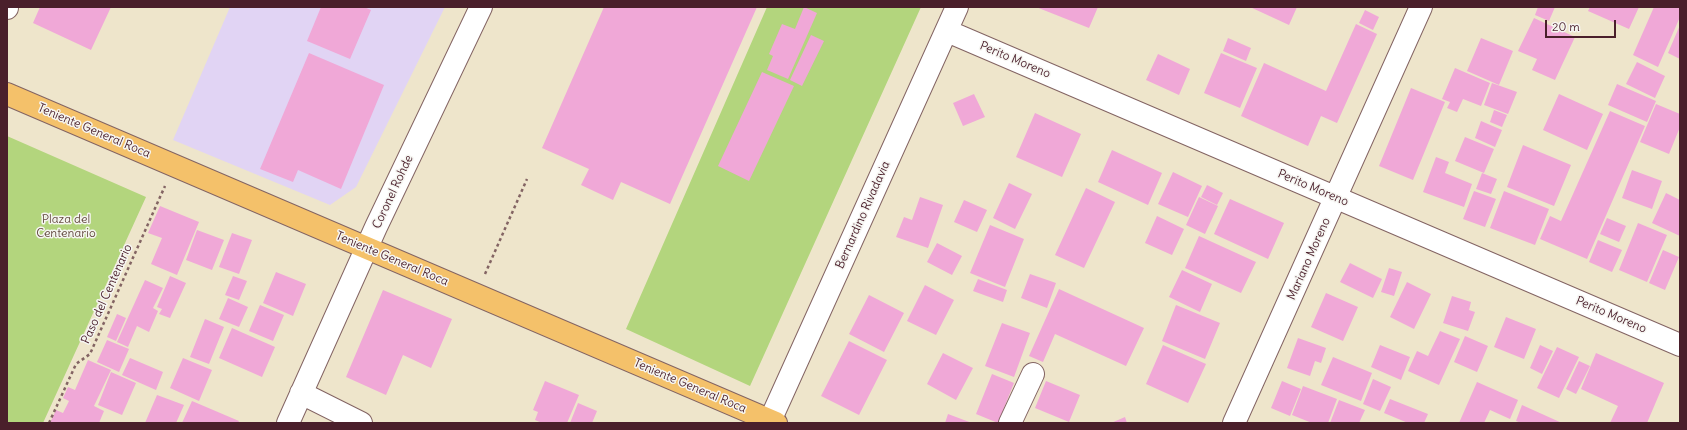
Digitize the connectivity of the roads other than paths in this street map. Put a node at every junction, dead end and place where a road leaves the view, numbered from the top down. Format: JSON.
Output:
{"nodes":[{"id":1,"x":481,"y":7,"type":"edge"},
{"id":2,"x":957,"y":7,"type":"edge"},
{"id":3,"x":1422,"y":7,"type":"edge"},
{"id":4,"x":946,"y":31,"type":"junction"},
{"id":5,"x":7,"y":94,"type":"edge"},
{"id":6,"x":1336,"y":197,"type":"junction"},
{"id":7,"x":366,"y":248,"type":"junction"},
{"id":8,"x":1680,"y":345,"type":"edge"},
{"id":9,"x":1034,"y":374,"type":"dead end"},
{"id":10,"x":301,"y":393,"type":"junction"},
{"id":11,"x":772,"y":422,"type":"edge"},
{"id":12,"x":288,"y":423,"type":"edge"},
{"id":13,"x":361,"y":423,"type":"edge"},
{"id":14,"x":1010,"y":423,"type":"edge"},
{"id":15,"x":1234,"y":423,"type":"edge"}],
"edges":[{"from":1,"to":7,"type":"street","name":"Coronel Rohde"},
{"from":2,"to":4,"type":"street","name":"Bernardino Rivadavia"},
{"from":3,"to":6,"type":"street","name":"Mariano Moreno"},
{"from":4,"to":6,"type":"street","name":"Perito Moreno"},
{"from":4,"to":11,"type":"street","name":"Bernardino Rivadavia"},
{"from":5,"to":7,"type":"main road","name":"Teniente General Roca"},
{"from":6,"to":8,"type":"street","name":"Perito Moreno"},
{"from":6,"to":15,"type":"street","name":"Mariano Moreno"},
{"from":7,"to":10,"type":"street","name":"Coronel Rohde"},
{"from":7,"to":11,"type":"main road","name":"Teniente General Roca"},
{"from":9,"to":14,"type":"street"},
{"from":10,"to":12,"type":"street","name":"Coronel Rohde"},
{"from":10,"to":13,"type":"street"}]}
